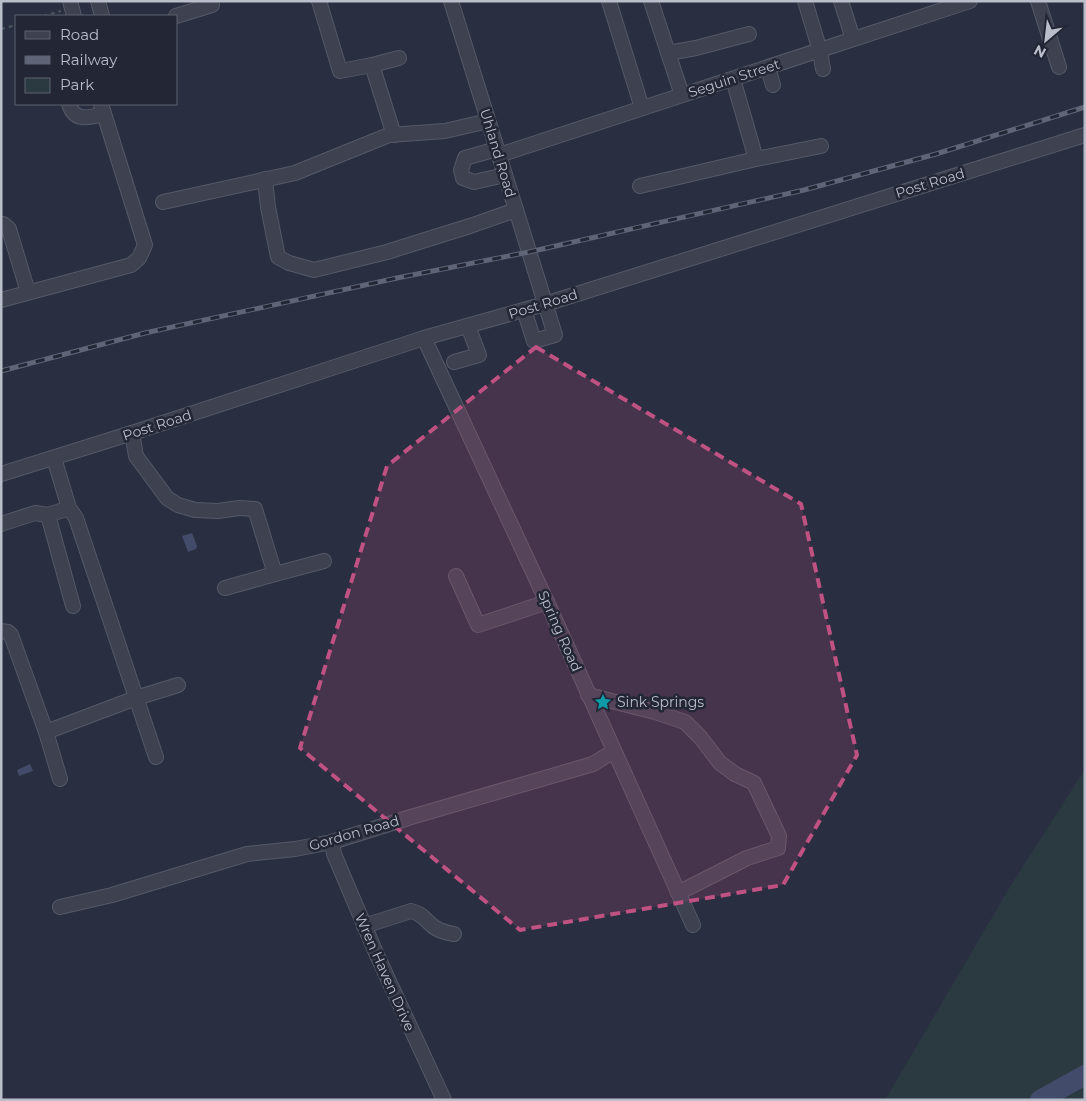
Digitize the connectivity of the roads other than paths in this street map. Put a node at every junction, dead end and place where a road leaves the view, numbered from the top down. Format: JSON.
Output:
{"nodes":[{"id":1,"x":98,"y":1,"type":"edge"},
{"id":2,"x":319,"y":1,"type":"edge"},
{"id":3,"x":451,"y":1,"type":"edge"},
{"id":4,"x":609,"y":1,"type":"edge"},
{"id":5,"x":651,"y":1,"type":"edge"},
{"id":6,"x":805,"y":1,"type":"edge"},
{"id":7,"x":842,"y":1,"type":"edge"},
{"id":8,"x":970,"y":1,"type":"edge"},
{"id":9,"x":1038,"y":1,"type":"edge"},
{"id":10,"x":200,"y":4,"type":"edge"},
{"id":11,"x":102,"y":15,"type":"edge"},
{"id":12,"x":178,"y":15,"type":"edge"},
{"id":13,"x":748,"y":34,"type":"dead end"},
{"id":14,"x":853,"y":39,"type":"junction"},
{"id":15,"x":820,"y":51,"type":"junction"},
{"id":16,"x":668,"y":52,"type":"junction"},
{"id":17,"x":399,"y":58,"type":"dead end"},
{"id":18,"x":372,"y":65,"type":"junction"},
{"id":19,"x":768,"y":68,"type":"junction"},
{"id":20,"x":822,"y":68,"type":"dead end"},
{"id":21,"x":1059,"y":68,"type":"dead end"},
{"id":22,"x":733,"y":78,"type":"junction"},
{"id":23,"x":773,"y":85,"type":"dead end"},
{"id":24,"x":682,"y":95,"type":"junction"},
{"id":25,"x":69,"y":105,"type":"edge"},
{"id":26,"x":642,"y":108,"type":"junction"},
{"id":27,"x":103,"y":109,"type":"edge"},
{"id":28,"x":488,"y":121,"type":"junction"},
{"id":29,"x":394,"y":135,"type":"junction"},
{"id":30,"x":1085,"y":135,"type":"edge"},
{"id":31,"x":821,"y":146,"type":"dead end"},
{"id":32,"x":498,"y":152,"type":"junction"},
{"id":33,"x":756,"y":159,"type":"junction"},
{"id":34,"x":505,"y":176,"type":"junction"},
{"id":35,"x":265,"y":179,"type":"junction"},
{"id":36,"x":640,"y":186,"type":"dead end"},
{"id":37,"x":163,"y":202,"type":"dead end"},
{"id":38,"x":516,"y":210,"type":"junction"},
{"id":39,"x":1,"y":224,"type":"edge"},
{"id":40,"x":28,"y":292,"type":"junction"},
{"id":41,"x":1,"y":300,"type":"edge"},
{"id":42,"x":545,"y":304,"type":"junction"},
{"id":43,"x":524,"y":310,"type":"junction"},
{"id":44,"x":468,"y":326,"type":"junction"},
{"id":45,"x":424,"y":338,"type":"junction"},
{"id":46,"x":454,"y":362,"type":"dead end"},
{"id":47,"x":132,"y":434,"type":"junction"},
{"id":48,"x":54,"y":458,"type":"junction"},
{"id":49,"x":1,"y":474,"type":"edge"},
{"id":50,"x":69,"y":508,"type":"junction"},
{"id":51,"x":48,"y":515,"type":"junction"},
{"id":52,"x":1,"y":524,"type":"edge"},
{"id":53,"x":324,"y":561,"type":"dead end"},
{"id":54,"x":275,"y":574,"type":"junction"},
{"id":55,"x":456,"y":576,"type":"dead end"},
{"id":56,"x":225,"y":588,"type":"dead end"},
{"id":57,"x":547,"y":602,"type":"junction"},
{"id":58,"x":73,"y":606,"type":"dead end"},
{"id":59,"x":1,"y":631,"type":"edge"},
{"id":60,"x":178,"y":685,"type":"dead end"},
{"id":61,"x":588,"y":695,"type":"junction"},
{"id":62,"x":136,"y":698,"type":"junction"},
{"id":63,"x":46,"y":732,"type":"junction"},
{"id":64,"x":614,"y":751,"type":"junction"},
{"id":65,"x":156,"y":757,"type":"dead end"},
{"id":66,"x":60,"y":779,"type":"dead end"},
{"id":67,"x":332,"y":842,"type":"junction"},
{"id":68,"x":678,"y":892,"type":"junction"},
{"id":69,"x":60,"y":907,"type":"dead end"},
{"id":70,"x":693,"y":925,"type":"dead end"},
{"id":71,"x":364,"y":926,"type":"junction"},
{"id":72,"x":454,"y":934,"type":"dead end"},
{"id":73,"x":444,"y":1100,"type":"edge"}],
"edges":[{"from":1,"to":11,"type":"street"},
{"from":2,"to":18,"type":"street"},
{"from":3,"to":28,"type":"street","name":"Uhland Road"},
{"from":4,"to":26,"type":"street"},
{"from":5,"to":16,"type":"street"},
{"from":6,"to":15,"type":"street"},
{"from":7,"to":14,"type":"street"},
{"from":8,"to":14,"type":"street","name":"Seguin Street"},
{"from":9,"to":21,"type":"street"},
{"from":10,"to":12,"type":"street"},
{"from":13,"to":16,"type":"street"},
{"from":14,"to":15,"type":"street","name":"Seguin Street"},
{"from":15,"to":19,"type":"street","name":"Seguin Street"},
{"from":15,"to":20,"type":"street"},
{"from":16,"to":24,"type":"street"},
{"from":17,"to":18,"type":"street"},
{"from":18,"to":29,"type":"street"},
{"from":19,"to":22,"type":"street","name":"Seguin Street"},
{"from":19,"to":23,"type":"street"},
{"from":22,"to":24,"type":"street","name":"Seguin Street"},
{"from":22,"to":33,"type":"street"},
{"from":24,"to":26,"type":"street","name":"Seguin Street"},
{"from":25,"to":27,"type":"street"},
{"from":26,"to":32,"type":"street","name":"Seguin Street"},
{"from":27,"to":40,"type":"street"},
{"from":28,"to":29,"type":"street"},
{"from":28,"to":32,"type":"street","name":"Uhland Road"},
{"from":29,"to":35,"type":"street"},
{"from":30,"to":42,"type":"street","name":"Post Road"},
{"from":31,"to":33,"type":"street"},
{"from":32,"to":34,"type":"street","name":"Uhland Road"},
{"from":32,"to":34,"type":"street","name":"Seguin Street"},
{"from":33,"to":36,"type":"street"},
{"from":34,"to":38,"type":"street","name":"Uhland Road"},
{"from":35,"to":37,"type":"street"},
{"from":35,"to":38,"type":"street"},
{"from":38,"to":42,"type":"street","name":"Uhland Road"},
{"from":39,"to":40,"type":"street"},
{"from":40,"to":41,"type":"street"},
{"from":42,"to":43,"type":"street","name":"Post Road"},
{"from":42,"to":43,"type":"street","name":"Uhland Road"},
{"from":43,"to":44,"type":"street","name":"Post Road"},
{"from":44,"to":45,"type":"street","name":"Post Road"},
{"from":44,"to":46,"type":"street"},
{"from":45,"to":47,"type":"street","name":"Post Road"},
{"from":45,"to":57,"type":"street","name":"Spring Road"},
{"from":47,"to":48,"type":"street","name":"Post Road"},
{"from":47,"to":54,"type":"street"},
{"from":48,"to":49,"type":"street","name":"Post Road"},
{"from":48,"to":50,"type":"street"},
{"from":50,"to":51,"type":"street"},
{"from":50,"to":62,"type":"street"},
{"from":51,"to":52,"type":"street"},
{"from":51,"to":58,"type":"street"},
{"from":53,"to":54,"type":"street"},
{"from":54,"to":56,"type":"street"},
{"from":55,"to":57,"type":"street"},
{"from":57,"to":61,"type":"street","name":"Spring Road"},
{"from":59,"to":63,"type":"street"},
{"from":60,"to":62,"type":"street"},
{"from":61,"to":64,"type":"street","name":"Spring Road"},
{"from":61,"to":68,"type":"street"},
{"from":62,"to":63,"type":"street"},
{"from":62,"to":65,"type":"street"},
{"from":63,"to":66,"type":"street"},
{"from":64,"to":67,"type":"street","name":"Gordon Road"},
{"from":64,"to":68,"type":"street","name":"Spring Road"},
{"from":67,"to":69,"type":"street","name":"Gordon Road"},
{"from":67,"to":71,"type":"street","name":"Wren Haven Drive"},
{"from":68,"to":70,"type":"street","name":"Spring Road"},
{"from":71,"to":72,"type":"street"},
{"from":71,"to":73,"type":"street","name":"Wren Haven Drive"}]}
